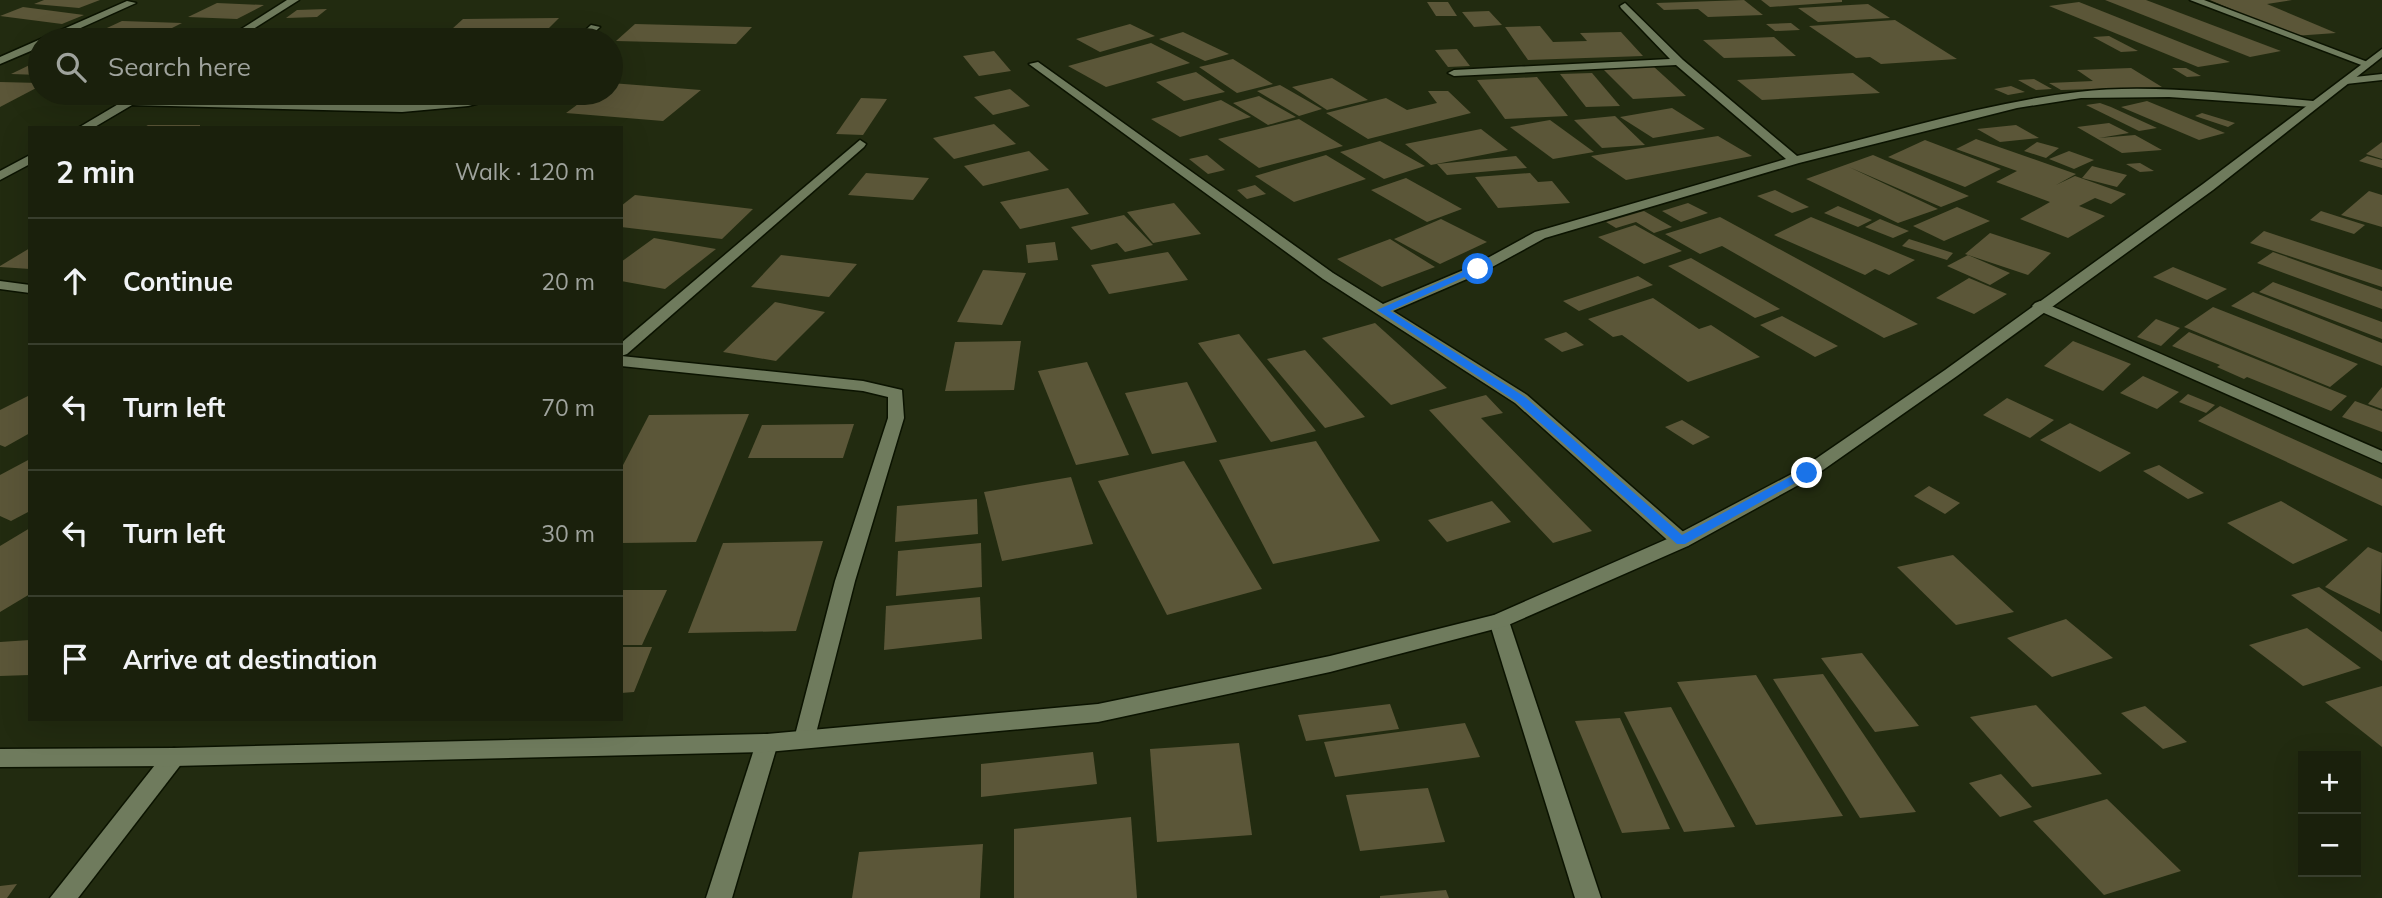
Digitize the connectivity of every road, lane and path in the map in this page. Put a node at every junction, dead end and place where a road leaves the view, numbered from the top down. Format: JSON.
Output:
{"nodes":[{"id":1,"x":294,"y":0,"type":"edge"},
{"id":2,"x":2195,"y":0,"type":"edge"},
{"id":3,"x":131,"y":3,"type":"dead end"},
{"id":4,"x":1625,"y":6,"type":"dead end"},
{"id":5,"x":74,"y":28,"type":"edge"},
{"id":6,"x":248,"y":28,"type":"edge"},
{"id":7,"x":28,"y":48,"type":"edge"},
{"id":8,"x":0,"y":61,"type":"edge"},
{"id":9,"x":1679,"y":62,"type":"junction"},
{"id":10,"x":1034,"y":64,"type":"dead end"},
{"id":11,"x":2377,"y":64,"type":"edge"},
{"id":12,"x":1454,"y":73,"type":"dead end"},
{"id":13,"x":2313,"y":104,"type":"junction"},
{"id":14,"x":123,"y":105,"type":"edge"},
{"id":15,"x":285,"y":105,"type":"edge"},
{"id":16,"x":442,"y":105,"type":"edge"},
{"id":17,"x":86,"y":126,"type":"edge"},
{"id":18,"x":860,"y":144,"type":"dead end"},
{"id":19,"x":28,"y":160,"type":"edge"},
{"id":20,"x":1795,"y":160,"type":"junction"},
{"id":21,"x":0,"y":176,"type":"edge"},
{"id":22,"x":0,"y":285,"type":"edge"},
{"id":23,"x":28,"y":289,"type":"edge"},
{"id":24,"x":2040,"y":306,"type":"junction"},
{"id":25,"x":1382,"y":310,"type":"junction"},
{"id":26,"x":623,"y":349,"type":"edge"},
{"id":27,"x":623,"y":361,"type":"edge"},
{"id":28,"x":2382,"y":458,"type":"edge"},
{"id":29,"x":1681,"y":541,"type":"junction"},
{"id":30,"x":1499,"y":621,"type":"junction"},
{"id":31,"x":805,"y":739,"type":"junction"},
{"id":32,"x":767,"y":743,"type":"junction"},
{"id":33,"x":174,"y":757,"type":"junction"},
{"id":34,"x":0,"y":758,"type":"edge"},
{"id":35,"x":63,"y":898,"type":"edge"},
{"id":36,"x":719,"y":898,"type":"edge"},
{"id":37,"x":1588,"y":898,"type":"edge"}],
"edges":[{"from":1,"to":6,"type":"street"},
{"from":2,"to":11,"type":"street"},
{"from":3,"to":5,"type":"street"},
{"from":4,"to":9,"type":"street"},
{"from":7,"to":8,"type":"street"},
{"from":9,"to":12,"type":"street"},
{"from":9,"to":20,"type":"street"},
{"from":10,"to":25,"type":"street"},
{"from":11,"to":13,"type":"street"},
{"from":13,"to":20,"type":"street"},
{"from":13,"to":24,"type":"street"},
{"from":14,"to":17,"type":"street"},
{"from":15,"to":16,"type":"street"},
{"from":18,"to":26,"type":"street"},
{"from":19,"to":21,"type":"street"},
{"from":20,"to":25,"type":"street"},
{"from":22,"to":23,"type":"street"},
{"from":24,"to":28,"type":"street"},
{"from":24,"to":29,"type":"street"},
{"from":25,"to":29,"type":"street"},
{"from":27,"to":31,"type":"street"},
{"from":29,"to":30,"type":"street"},
{"from":30,"to":31,"type":"street"},
{"from":30,"to":37,"type":"street"},
{"from":31,"to":32,"type":"street"},
{"from":32,"to":33,"type":"street"},
{"from":32,"to":36,"type":"street"},
{"from":33,"to":34,"type":"street"},
{"from":33,"to":35,"type":"street"}]}
